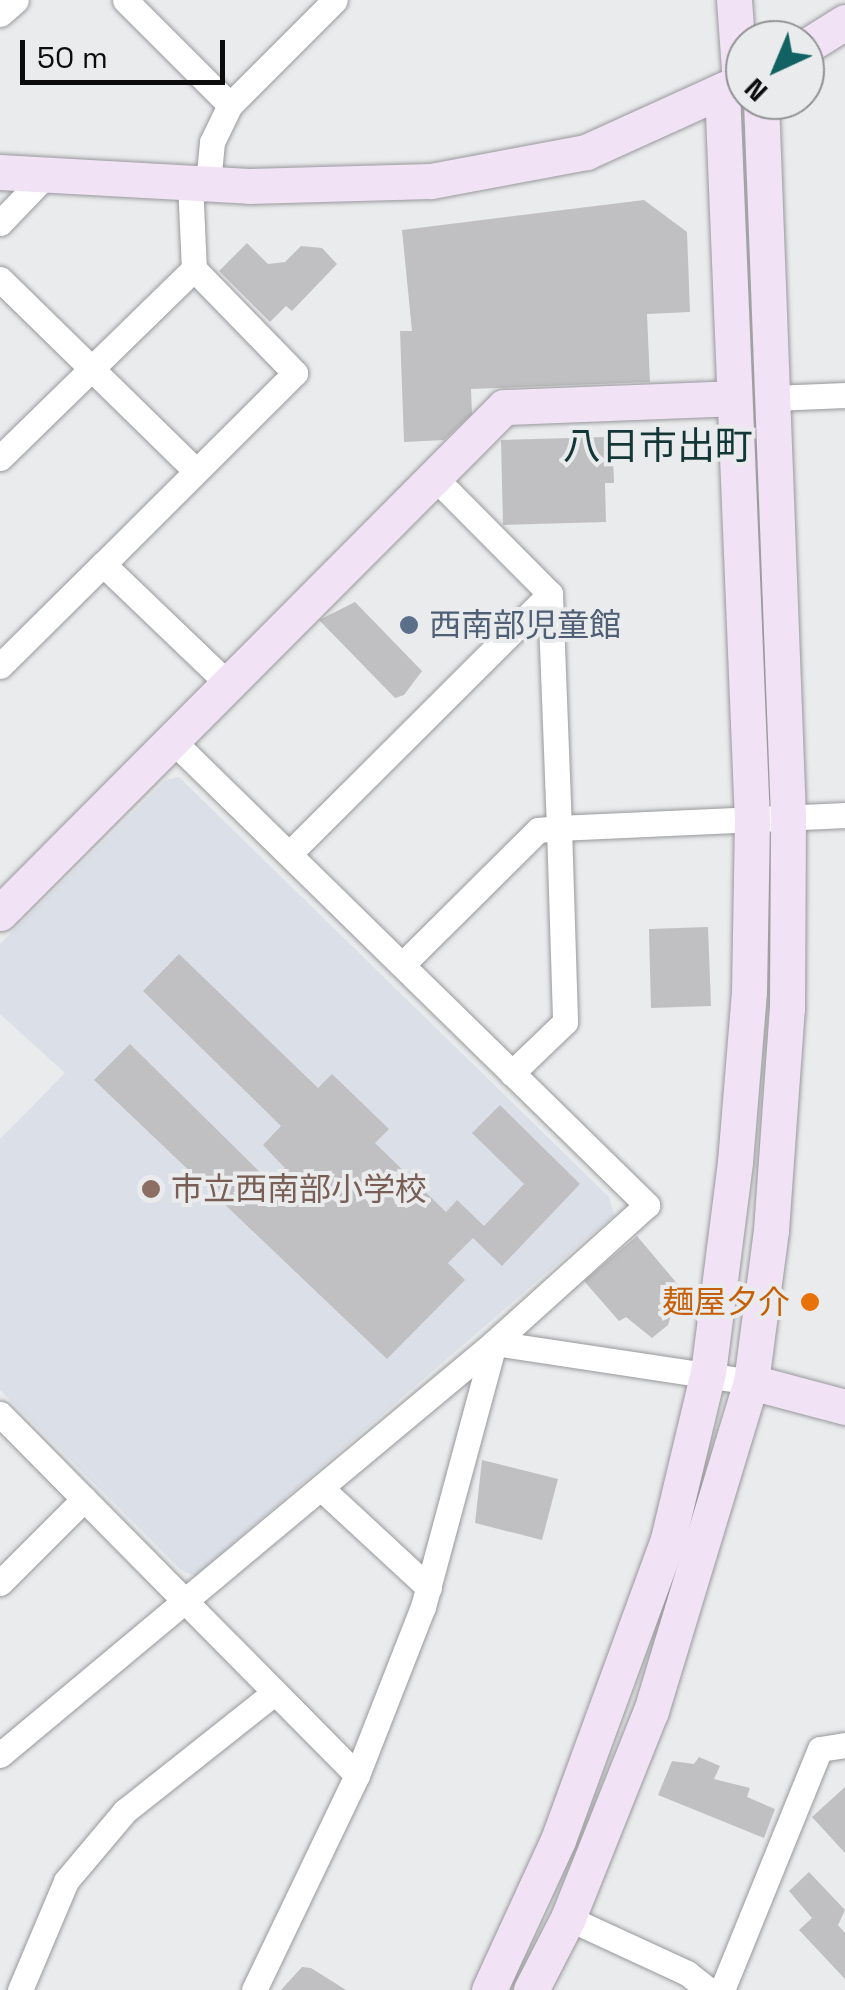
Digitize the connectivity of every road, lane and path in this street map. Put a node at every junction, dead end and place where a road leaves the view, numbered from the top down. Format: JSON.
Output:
{"nodes":[{"id":1,"x":16,"y":0,"type":"edge"},
{"id":2,"x":124,"y":0,"type":"edge"},
{"id":3,"x":335,"y":0,"type":"edge"},
{"id":4,"x":0,"y":14,"type":"edge"},
{"id":5,"x":725,"y":96,"type":"edge"},
{"id":6,"x":230,"y":104,"type":"junction"},
{"id":7,"x":741,"y":120,"type":"edge"},
{"id":8,"x":745,"y":120,"type":"edge"},
{"id":9,"x":0,"y":172,"type":"edge"},
{"id":10,"x":46,"y":175,"type":"junction"},
{"id":11,"x":199,"y":183,"type":"junction"},
{"id":12,"x":0,"y":223,"type":"edge"},
{"id":13,"x":194,"y":269,"type":"junction"},
{"id":14,"x":0,"y":279,"type":"edge"},
{"id":15,"x":90,"y":368,"type":"junction"},
{"id":16,"x":845,"y":394,"type":"edge"},
{"id":17,"x":734,"y":398,"type":"junction"},
{"id":18,"x":773,"y":398,"type":"junction"},
{"id":19,"x":0,"y":458,"type":"edge"},
{"id":20,"x":196,"y":471,"type":"junction"},
{"id":21,"x":435,"y":478,"type":"junction"},
{"id":22,"x":104,"y":564,"type":"junction"},
{"id":23,"x":550,"y":594,"type":"junction"},
{"id":24,"x":0,"y":666,"type":"edge"},
{"id":25,"x":227,"y":683,"type":"junction"},
{"id":26,"x":172,"y":740,"type":"junction"},
{"id":27,"x":845,"y":816,"type":"edge"},
{"id":28,"x":788,"y":817,"type":"junction"},
{"id":29,"x":752,"y":821,"type":"junction"},
{"id":30,"x":559,"y":828,"type":"junction"},
{"id":31,"x":290,"y":854,"type":"junction"},
{"id":32,"x":0,"y":913,"type":"edge"},
{"id":33,"x":403,"y":964,"type":"junction"},
{"id":34,"x":512,"y":1073,"type":"junction"},
{"id":35,"x":494,"y":1344,"type":"junction"},
{"id":36,"x":708,"y":1373,"type":"junction"},
{"id":37,"x":751,"y":1382,"type":"junction"},
{"id":38,"x":845,"y":1407,"type":"edge"},
{"id":39,"x":0,"y":1414,"type":"edge"},
{"id":40,"x":321,"y":1488,"type":"junction"},
{"id":41,"x":84,"y":1498,"type":"junction"},
{"id":42,"x":0,"y":1583,"type":"edge"},
{"id":43,"x":429,"y":1588,"type":"junction"},
{"id":44,"x":186,"y":1601,"type":"junction"},
{"id":45,"x":275,"y":1692,"type":"junction"},
{"id":46,"x":845,"y":1745,"type":"edge"},
{"id":47,"x":0,"y":1755,"type":"edge"},
{"id":48,"x":357,"y":1775,"type":"junction"},
{"id":49,"x":568,"y":1918,"type":"junction"},
{"id":50,"x":20,"y":1990,"type":"edge"},
{"id":51,"x":254,"y":1990,"type":"edge"},
{"id":52,"x":489,"y":1990,"type":"edge"},
{"id":53,"x":532,"y":1990,"type":"edge"},
{"id":54,"x":709,"y":1990,"type":"edge"},
{"id":55,"x":722,"y":1990,"type":"edge"}],
"edges":[{"from":1,"to":4,"type":"street"},
{"from":2,"to":6,"type":"street"},
{"from":3,"to":6,"type":"street"},
{"from":5,"to":11,"type":"street"},
{"from":6,"to":11,"type":"street"},
{"from":7,"to":17,"type":"street"},
{"from":8,"to":18,"type":"street"},
{"from":9,"to":10,"type":"street"},
{"from":10,"to":11,"type":"street"},
{"from":10,"to":12,"type":"street"},
{"from":11,"to":13,"type":"street"},
{"from":13,"to":15,"type":"street"},
{"from":13,"to":20,"type":"street"},
{"from":14,"to":15,"type":"street"},
{"from":15,"to":19,"type":"street"},
{"from":15,"to":20,"type":"street"},
{"from":16,"to":18,"type":"street"},
{"from":17,"to":21,"type":"street"},
{"from":17,"to":29,"type":"street"},
{"from":18,"to":28,"type":"street"},
{"from":20,"to":22,"type":"street"},
{"from":21,"to":23,"type":"street"},
{"from":21,"to":25,"type":"street"},
{"from":22,"to":24,"type":"street"},
{"from":22,"to":25,"type":"street"},
{"from":23,"to":30,"type":"street"},
{"from":23,"to":31,"type":"street"},
{"from":25,"to":26,"type":"street"},
{"from":26,"to":31,"type":"street"},
{"from":26,"to":32,"type":"street"},
{"from":27,"to":28,"type":"street"},
{"from":28,"to":29,"type":"street"},
{"from":28,"to":37,"type":"street"},
{"from":29,"to":30,"type":"street"},
{"from":29,"to":36,"type":"street"},
{"from":30,"to":33,"type":"street"},
{"from":30,"to":34,"type":"street"},
{"from":31,"to":33,"type":"street"},
{"from":33,"to":34,"type":"street"},
{"from":34,"to":35,"type":"street"},
{"from":35,"to":36,"type":"street"},
{"from":35,"to":40,"type":"street"},
{"from":35,"to":43,"type":"street"},
{"from":36,"to":37,"type":"street"},
{"from":36,"to":52,"type":"street"},
{"from":37,"to":38,"type":"street"},
{"from":37,"to":49,"type":"street"},
{"from":39,"to":41,"type":"street"},
{"from":40,"to":43,"type":"street"},
{"from":40,"to":44,"type":"street"},
{"from":41,"to":42,"type":"street"},
{"from":41,"to":44,"type":"street"},
{"from":43,"to":48,"type":"street"},
{"from":44,"to":45,"type":"street"},
{"from":44,"to":47,"type":"street"},
{"from":45,"to":48,"type":"street"},
{"from":45,"to":50,"type":"street"},
{"from":46,"to":55,"type":"street"},
{"from":48,"to":51,"type":"street"},
{"from":49,"to":53,"type":"street"},
{"from":49,"to":54,"type":"street"}]}
